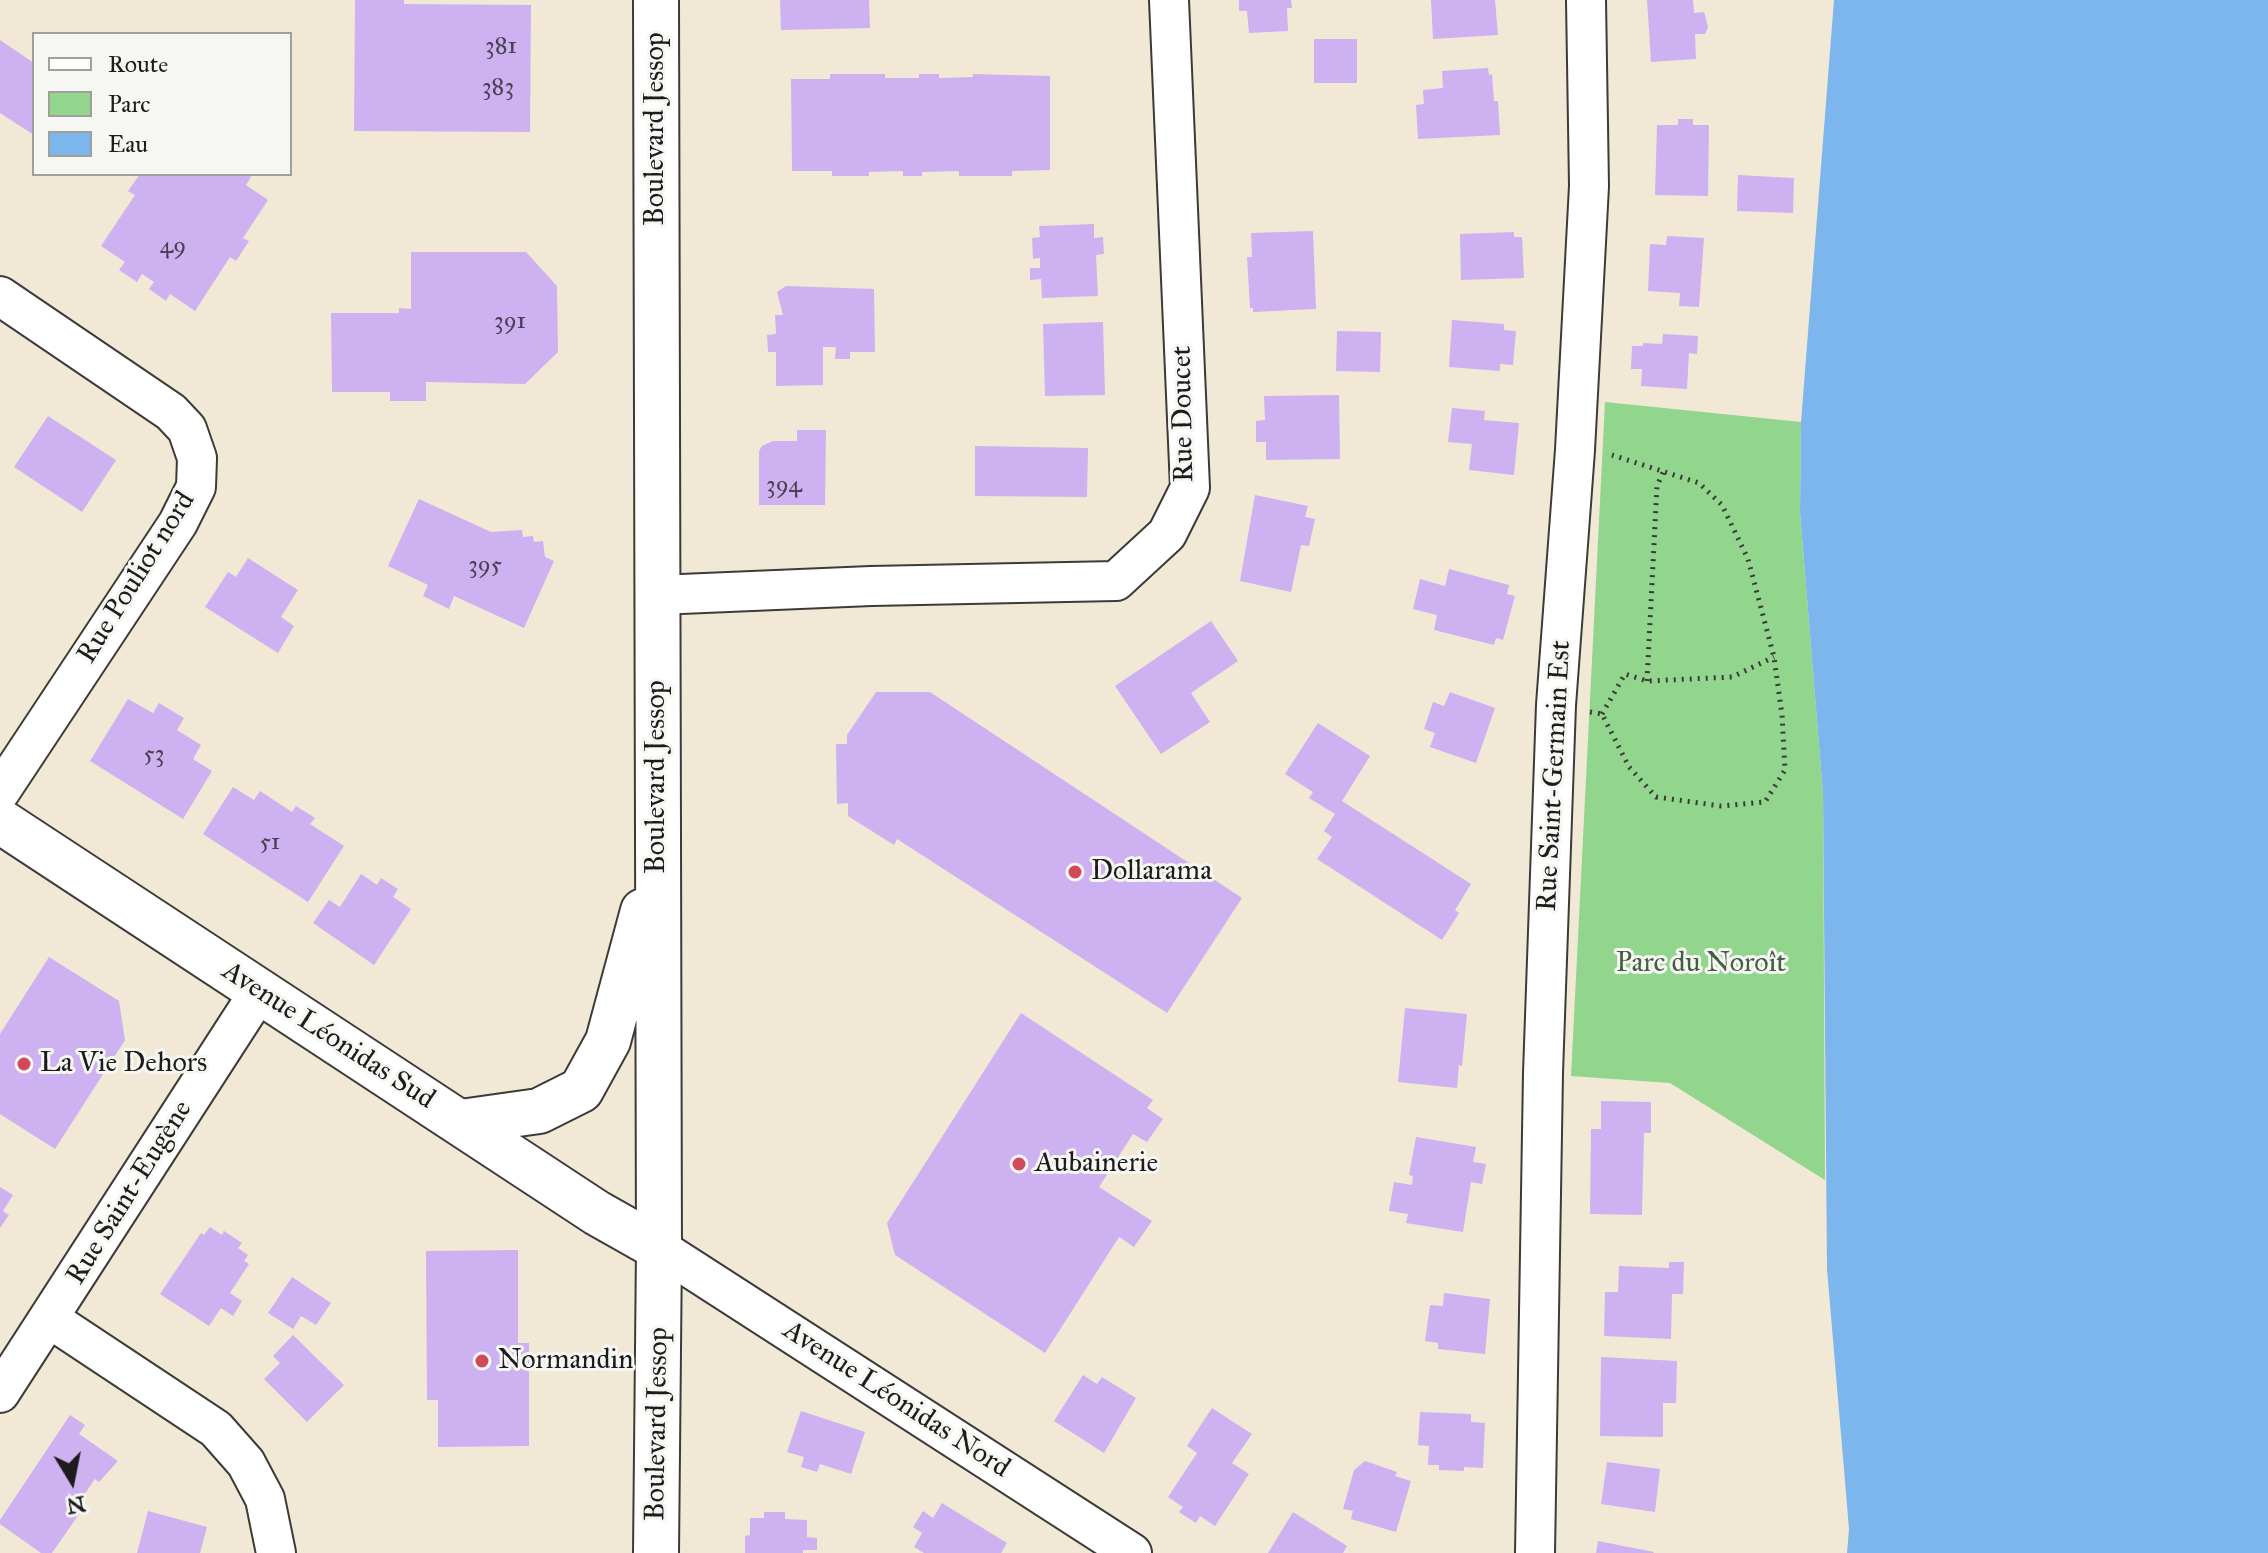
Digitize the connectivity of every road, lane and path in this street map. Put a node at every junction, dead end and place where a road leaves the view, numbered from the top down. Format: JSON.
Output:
{"nodes":[{"id":1,"x":656,"y":0,"type":"edge"},
{"id":2,"x":1169,"y":0,"type":"edge"},
{"id":3,"x":1586,"y":0,"type":"edge"},
{"id":4,"x":0,"y":296,"type":"edge"},
{"id":5,"x":1575,"y":450,"type":"junction"},
{"id":6,"x":1664,"y":470,"type":"junction"},
{"id":7,"x":657,"y":595,"type":"junction"},
{"id":8,"x":1774,"y":657,"type":"junction"},
{"id":9,"x":1647,"y":681,"type":"junction"},
{"id":10,"x":1556,"y":705,"type":"junction"},
{"id":11,"x":1602,"y":714,"type":"junction"},
{"id":12,"x":0,"y":792,"type":"edge"},
{"id":13,"x":0,"y":821,"type":"edge"},
{"id":14,"x":658,"y":855,"type":"junction"},
{"id":15,"x":259,"y":992,"type":"junction"},
{"id":16,"x":461,"y":1122,"type":"junction"},
{"id":17,"x":659,"y":1248,"type":"junction"},
{"id":18,"x":50,"y":1319,"type":"junction"},
{"id":19,"x":0,"y":1393,"type":"edge"},
{"id":20,"x":276,"y":1553,"type":"edge"},
{"id":21,"x":656,"y":1553,"type":"edge"},
{"id":22,"x":1132,"y":1553,"type":"edge"},
{"id":23,"x":1535,"y":1553,"type":"edge"}],
"edges":[{"from":1,"to":7,"type":"main road","name":"Boulevard Jessop"},
{"from":2,"to":7,"type":"street","name":"Rue Doucet"},
{"from":3,"to":5,"type":"street","name":"Rue Saint-Germain Est"},
{"from":4,"to":12,"type":"street","name":"Rue Pouliot nord"},
{"from":5,"to":6,"type":"path"},
{"from":5,"to":10,"type":"street","name":"Rue Saint-Germain Est"},
{"from":6,"to":8,"type":"path"},
{"from":6,"to":9,"type":"path"},
{"from":7,"to":14,"type":"main road","name":"Boulevard Jessop"},
{"from":8,"to":9,"type":"path"},
{"from":8,"to":11,"type":"path"},
{"from":9,"to":11,"type":"path"},
{"from":10,"to":11,"type":"path"},
{"from":10,"to":23,"type":"street","name":"Rue Saint-Germain Est"},
{"from":13,"to":15,"type":"main road","name":"Avenue Léonidas Sud"},
{"from":14,"to":16,"type":"main road"},
{"from":14,"to":17,"type":"main road","name":"Boulevard Jessop"},
{"from":15,"to":16,"type":"main road","name":"Avenue Léonidas Sud"},
{"from":15,"to":18,"type":"street","name":"Rue Saint-Eugène"},
{"from":16,"to":17,"type":"main road","name":"Avenue Léonidas Sud"},
{"from":17,"to":21,"type":"main road","name":"Boulevard Jessop"},
{"from":17,"to":22,"type":"street","name":"Avenue Léonidas Nord"},
{"from":18,"to":19,"type":"street","name":"Rue Saint-Eugène"},
{"from":18,"to":20,"type":"street"}]}
